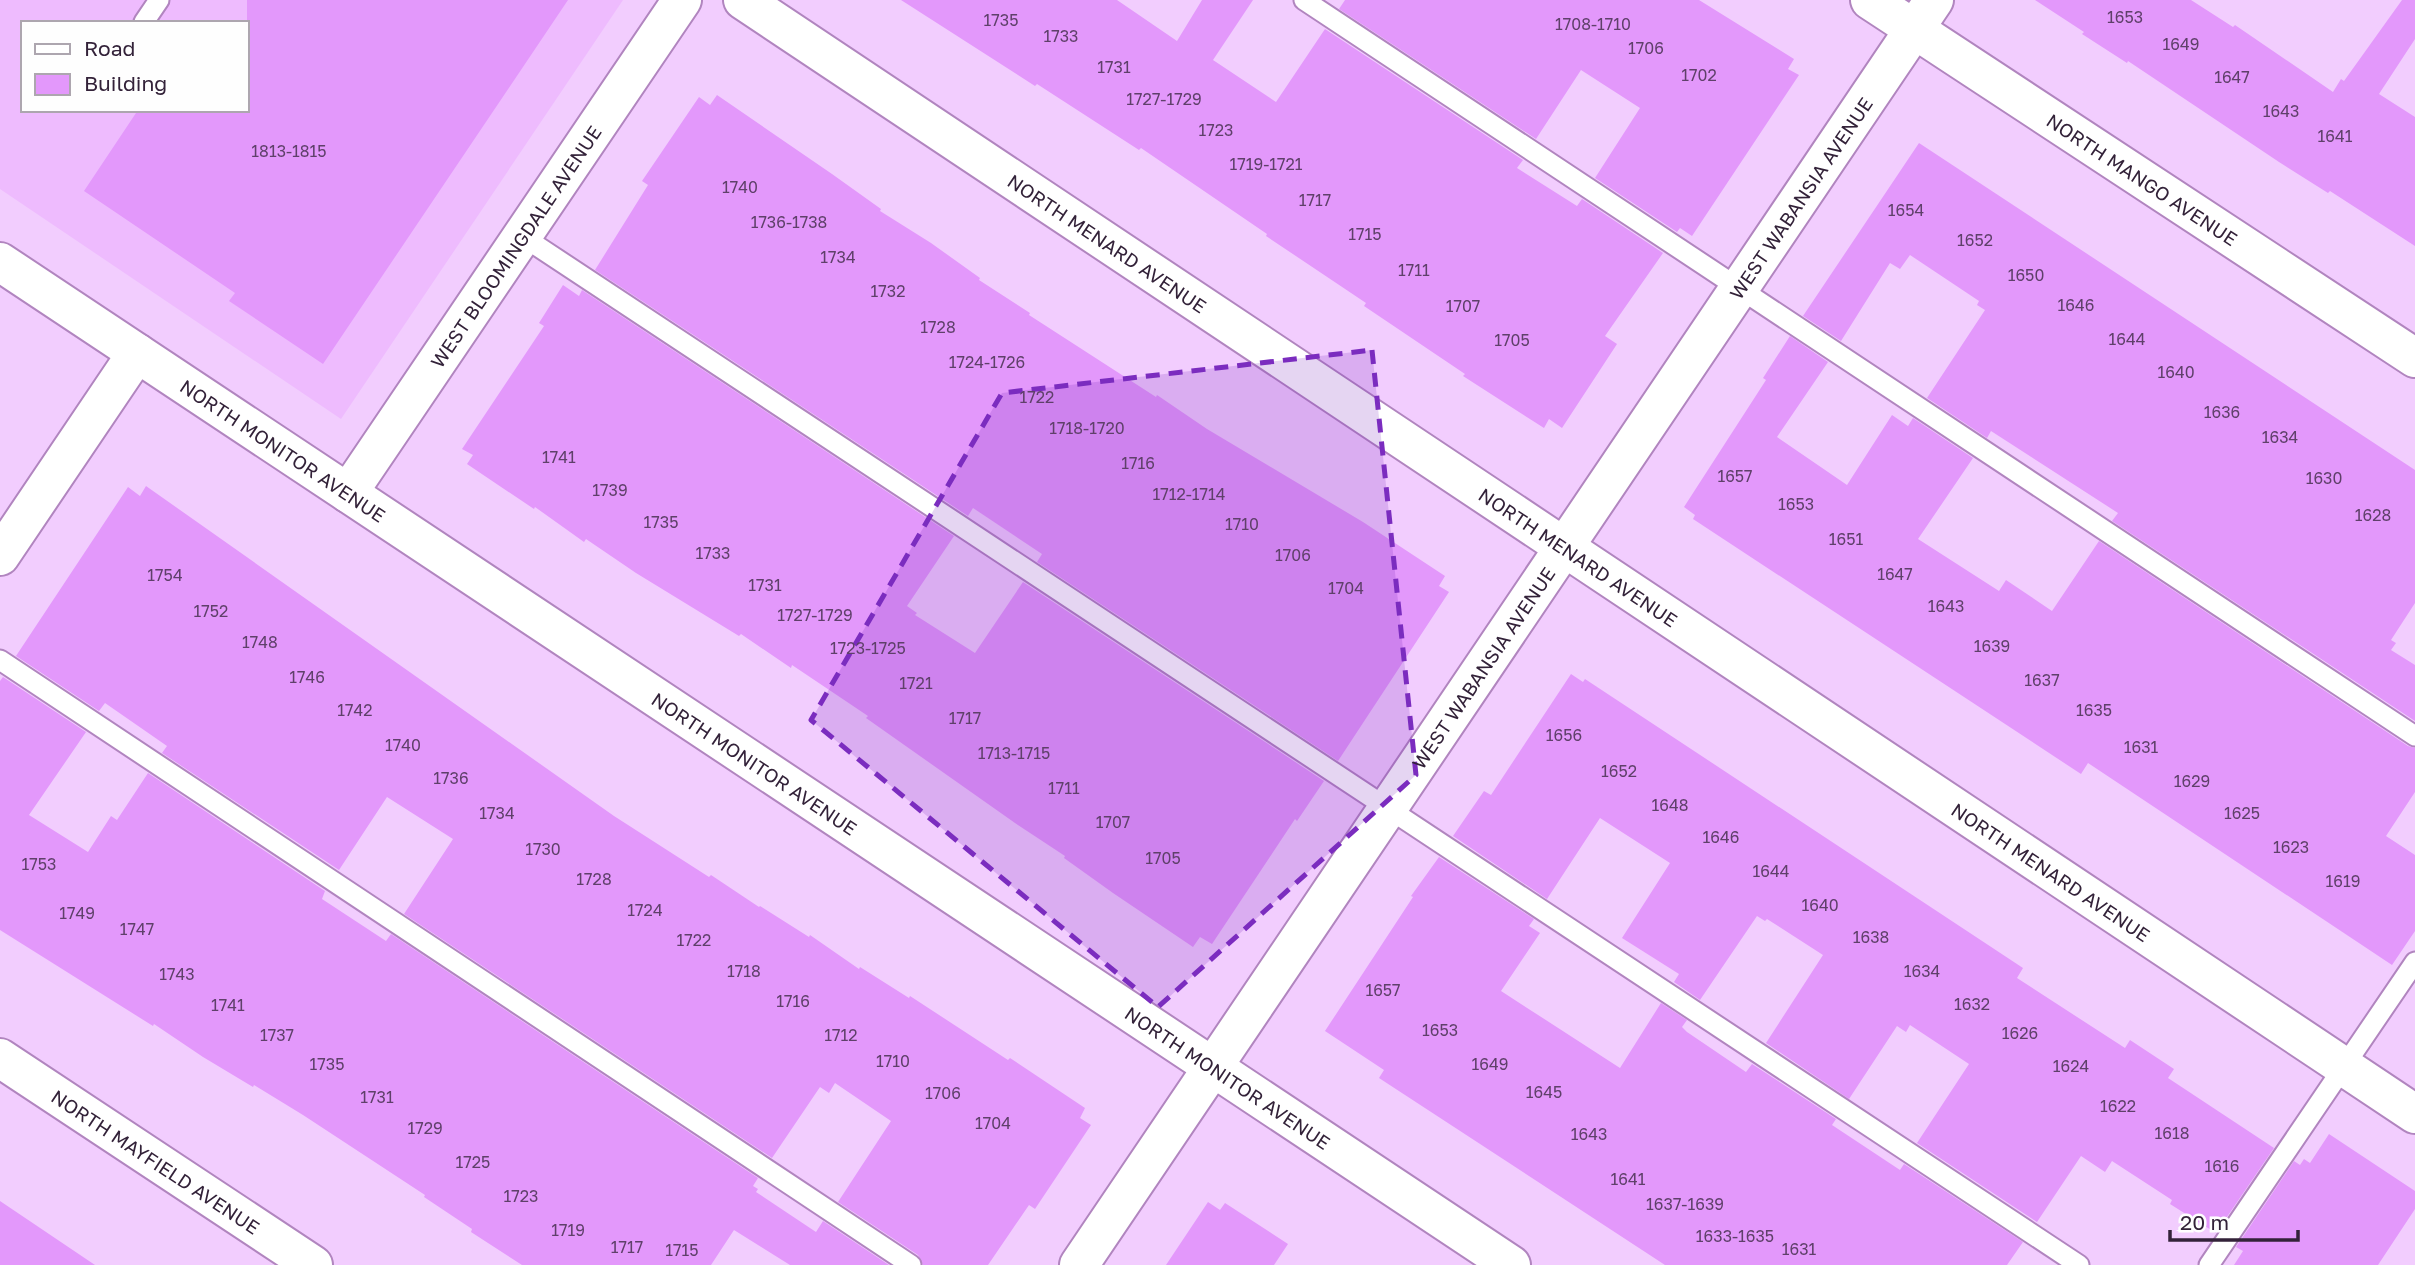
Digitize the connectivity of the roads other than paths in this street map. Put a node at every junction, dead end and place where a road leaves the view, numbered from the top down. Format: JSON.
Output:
{"nodes":[{"id":1,"x":159,"y":0,"type":"edge"},
{"id":2,"x":682,"y":0,"type":"edge"},
{"id":3,"x":743,"y":0,"type":"edge"},
{"id":4,"x":1304,"y":0,"type":"edge"},
{"id":5,"x":1870,"y":0,"type":"edge"},
{"id":6,"x":1924,"y":14,"type":"edge"},
{"id":7,"x":145,"y":21,"type":"edge"},
{"id":8,"x":522,"y":236,"type":"junction"},
{"id":9,"x":0,"y":262,"type":"edge"},
{"id":10,"x":1739,"y":288,"type":"junction"},
{"id":11,"x":137,"y":353,"type":"junction"},
{"id":12,"x":2415,"y":358,"type":"edge"},
{"id":13,"x":348,"y":493,"type":"junction"},
{"id":14,"x":1564,"y":547,"type":"junction"},
{"id":15,"x":0,"y":556,"type":"edge"},
{"id":16,"x":0,"y":660,"type":"edge"},
{"id":17,"x":2415,"y":736,"type":"edge"},
{"id":18,"x":1388,"y":808,"type":"junction"},
{"id":19,"x":2413,"y":970,"type":"edge"},
{"id":20,"x":0,"y":1058,"type":"edge"},
{"id":21,"x":1213,"y":1067,"type":"junction"},
{"id":22,"x":2344,"y":1067,"type":"junction"},
{"id":23,"x":2415,"y":1114,"type":"edge"},
{"id":24,"x":313,"y":1265,"type":"edge"},
{"id":25,"x":911,"y":1265,"type":"edge"},
{"id":26,"x":1079,"y":1265,"type":"edge"},
{"id":27,"x":1511,"y":1265,"type":"edge"},
{"id":28,"x":2079,"y":1265,"type":"edge"},
{"id":29,"x":2209,"y":1265,"type":"edge"}],
"edges":[{"from":1,"to":7,"type":"lane"},
{"from":2,"to":8,"type":"street","name":"WEST BLOOMINGDALE AVENUE"},
{"from":3,"to":14,"type":"street","name":"NORTH MENARD AVENUE"},
{"from":4,"to":10,"type":"lane"},
{"from":5,"to":6,"type":"street","name":"NORTH MANGO AVENUE"},
{"from":6,"to":10,"type":"street","name":"WEST WABANSIA AVENUE"},
{"from":6,"to":12,"type":"street","name":"NORTH MANGO AVENUE"},
{"from":8,"to":13,"type":"street","name":"WEST BLOOMINGDALE AVENUE"},
{"from":8,"to":18,"type":"lane"},
{"from":9,"to":11,"type":"street","name":"NORTH MONITOR AVENUE"},
{"from":10,"to":14,"type":"street","name":"WEST WABANSIA AVENUE"},
{"from":10,"to":17,"type":"lane"},
{"from":11,"to":13,"type":"street","name":"NORTH MONITOR AVENUE"},
{"from":11,"to":15,"type":"street"},
{"from":13,"to":21,"type":"street","name":"NORTH MONITOR AVENUE"},
{"from":14,"to":18,"type":"street","name":"WEST WABANSIA AVENUE"},
{"from":14,"to":22,"type":"street","name":"NORTH MENARD AVENUE"},
{"from":16,"to":25,"type":"lane"},
{"from":18,"to":21,"type":"street","name":"WEST WABANSIA AVENUE"},
{"from":18,"to":28,"type":"lane"},
{"from":19,"to":22,"type":"lane"},
{"from":20,"to":24,"type":"street","name":"NORTH MAYFIELD AVENUE"},
{"from":21,"to":26,"type":"street","name":"WEST WABANSIA AVENUE"},
{"from":21,"to":27,"type":"street","name":"NORTH MONITOR AVENUE"},
{"from":22,"to":23,"type":"street","name":"NORTH MENARD AVENUE"},
{"from":22,"to":29,"type":"lane"}]}
